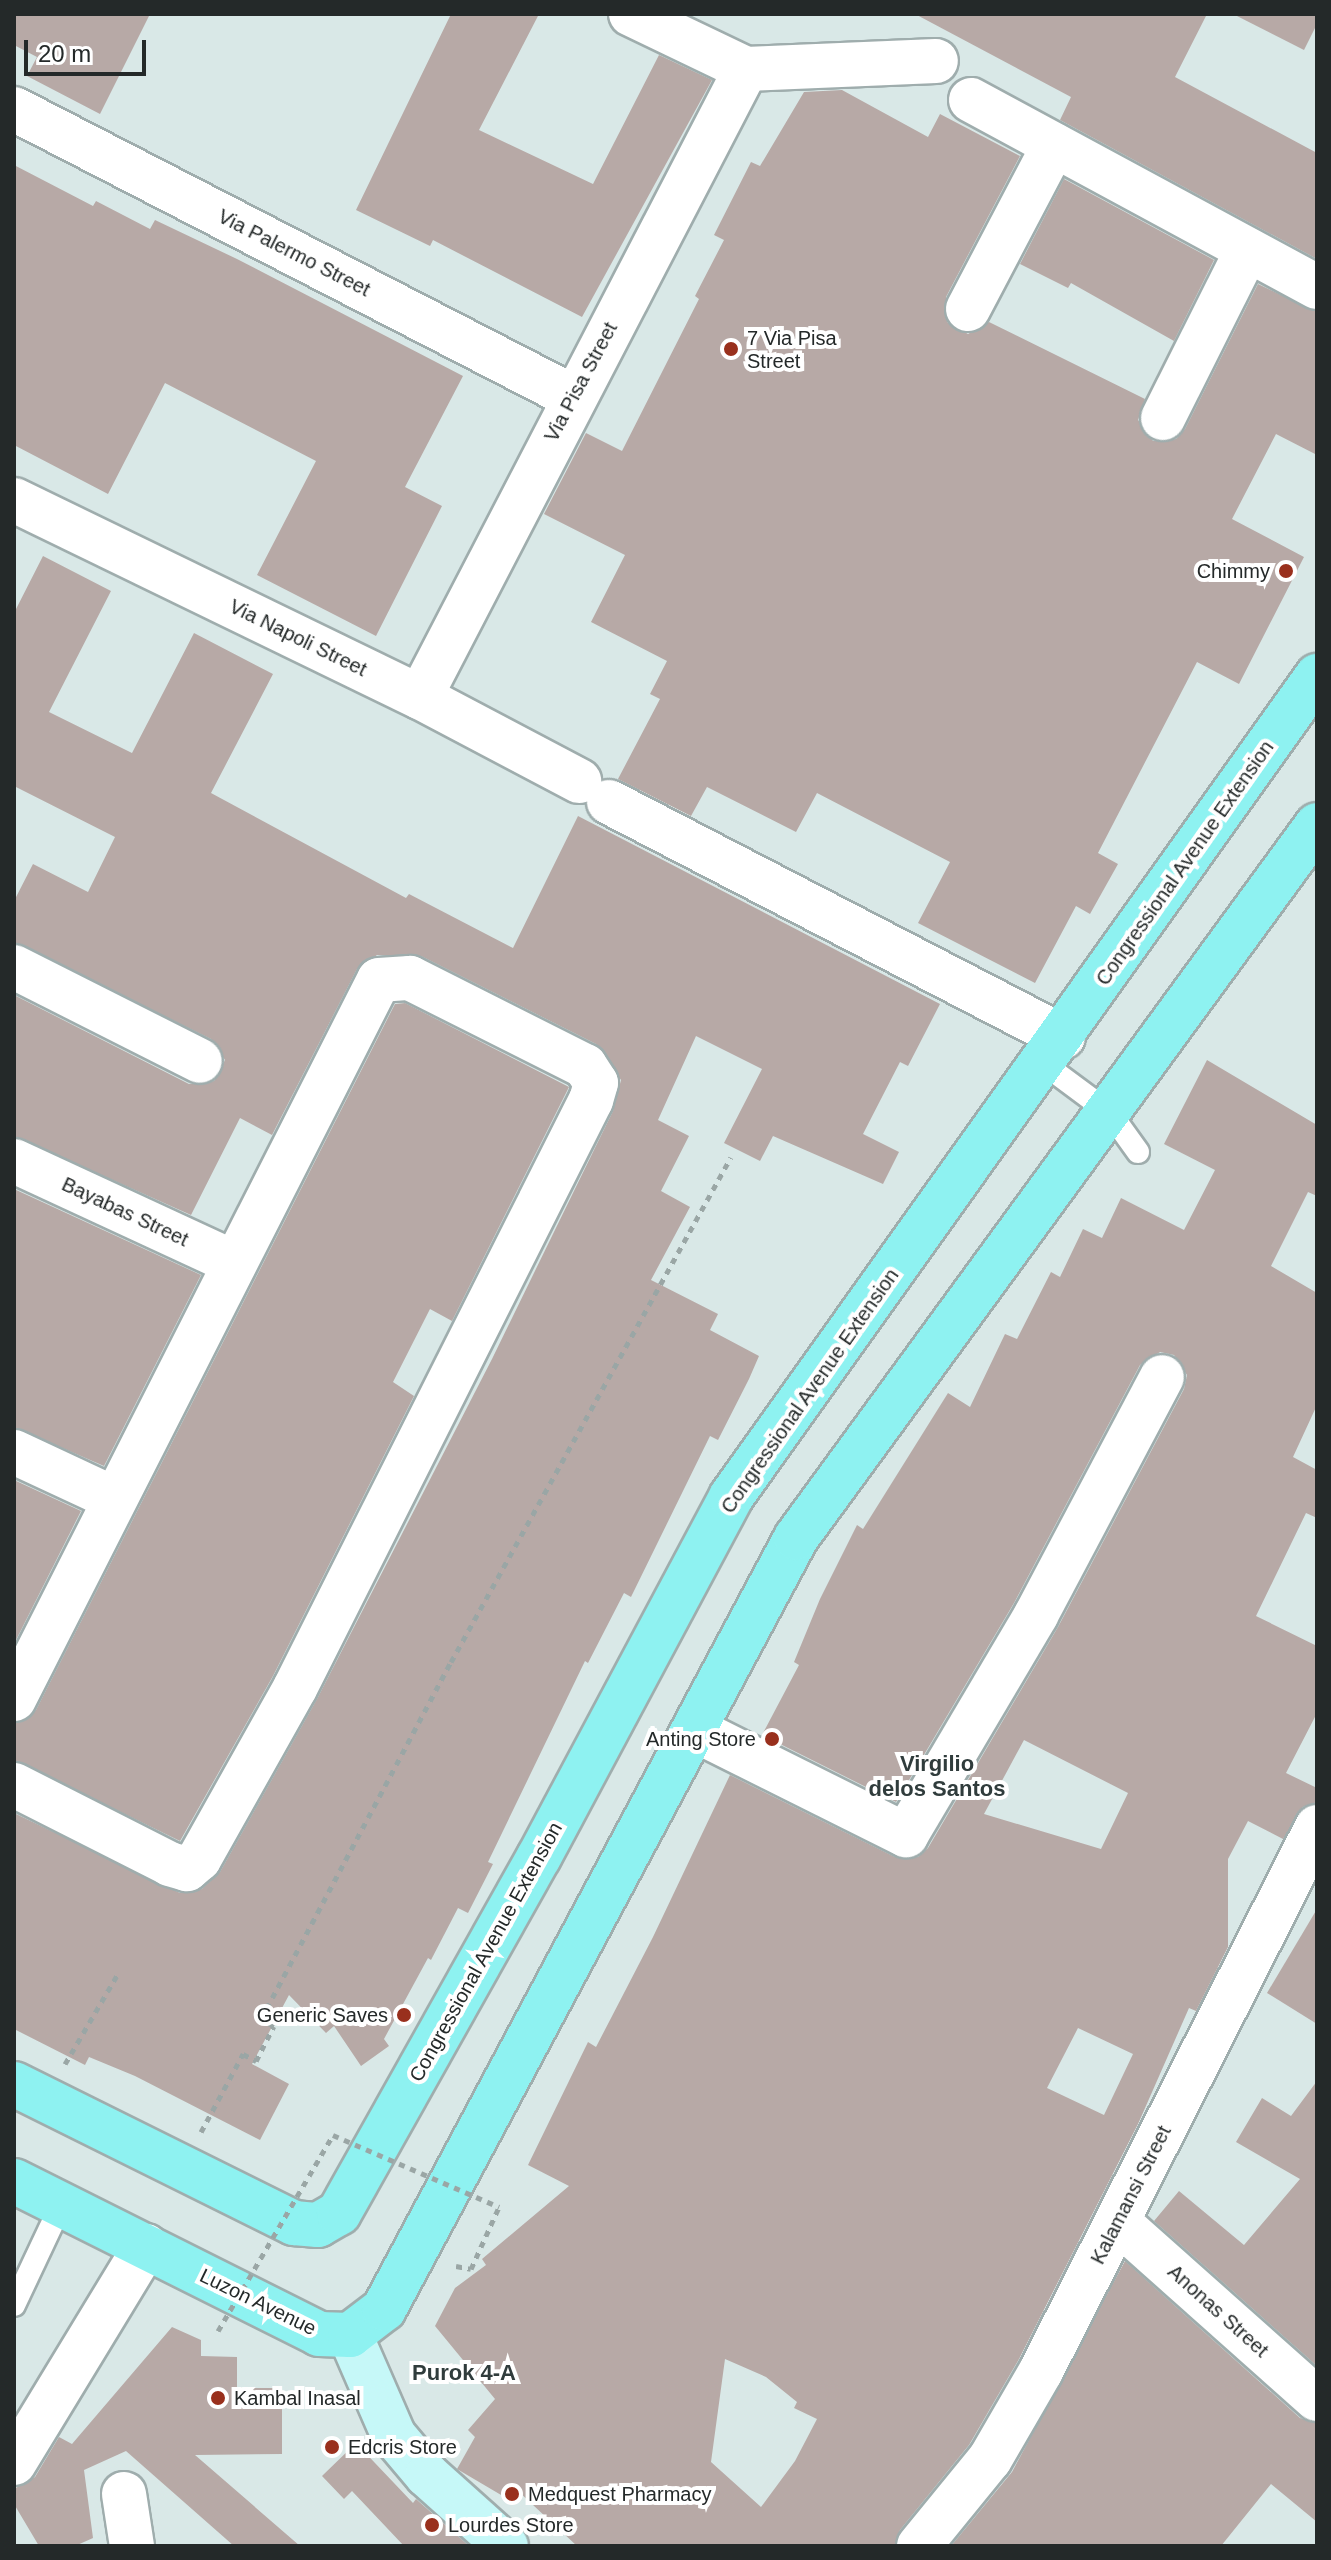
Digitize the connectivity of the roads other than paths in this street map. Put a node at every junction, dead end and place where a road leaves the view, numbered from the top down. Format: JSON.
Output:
{"nodes":[{"id":1,"x":631,"y":14,"type":"edge"},
{"id":2,"x":936,"y":61,"type":"dead end"},
{"id":3,"x":746,"y":69,"type":"junction"},
{"id":4,"x":971,"y":100,"type":"dead end"},
{"id":5,"x":14,"y":109,"type":"edge"},
{"id":6,"x":1054,"y":145,"type":"junction"},
{"id":7,"x":1247,"y":250,"type":"junction"},
{"id":8,"x":1317,"y":287,"type":"edge"},
{"id":9,"x":968,"y":309,"type":"dead end"},
{"id":10,"x":573,"y":397,"type":"junction"},
{"id":11,"x":1163,"y":418,"type":"dead end"},
{"id":12,"x":14,"y":500,"type":"edge"},
{"id":13,"x":1317,"y":676,"type":"edge"},
{"id":14,"x":420,"y":697,"type":"junction"},
{"id":15,"x":1317,"y":825,"type":"edge"},
{"id":16,"x":14,"y":967,"type":"edge"},
{"id":17,"x":1054,"y":1050,"type":"junction"},
{"id":18,"x":200,"y":1061,"type":"dead end"},
{"id":19,"x":1110,"y":1113,"type":"junction"},
{"id":20,"x":1138,"y":1152,"type":"dead end"},
{"id":21,"x":14,"y":1161,"type":"edge"},
{"id":22,"x":235,"y":1263,"type":"junction"},
{"id":23,"x":1162,"y":1377,"type":"dead end"},
{"id":24,"x":14,"y":1452,"type":"edge"},
{"id":25,"x":115,"y":1499,"type":"junction"},
{"id":26,"x":14,"y":1699,"type":"edge"},
{"id":27,"x":695,"y":1730,"type":"junction"},
{"id":28,"x":14,"y":1785,"type":"edge"},
{"id":29,"x":1317,"y":1827,"type":"edge"},
{"id":30,"x":29,"y":2092,"type":"edge"},
{"id":31,"x":14,"y":2181,"type":"edge"},
{"id":32,"x":61,"y":2205,"type":"junction"},
{"id":33,"x":1118,"y":2222,"type":"junction"},
{"id":34,"x":146,"y":2246,"type":"junction"},
{"id":35,"x":14,"y":2305,"type":"edge"},
{"id":36,"x":350,"y":2335,"type":"junction"},
{"id":37,"x":1317,"y":2399,"type":"edge"},
{"id":38,"x":14,"y":2463,"type":"edge"},
{"id":39,"x":124,"y":2494,"type":"dead end"},
{"id":40,"x":132,"y":2546,"type":"edge"},
{"id":41,"x":506,"y":2546,"type":"edge"},
{"id":42,"x":919,"y":2546,"type":"edge"}],
"edges":[{"from":1,"to":3,"type":"street"},
{"from":2,"to":3,"type":"street"},
{"from":3,"to":10,"type":"street","name":"Via Pisa Street"},
{"from":4,"to":6,"type":"street"},
{"from":5,"to":10,"type":"street","name":"Via Palermo Street"},
{"from":6,"to":7,"type":"street"},
{"from":6,"to":9,"type":"street"},
{"from":7,"to":8,"type":"street"},
{"from":7,"to":11,"type":"street"},
{"from":10,"to":14,"type":"street","name":"Via Pisa Street"},
{"from":12,"to":14,"type":"street","name":"Via Napoli Street"},
{"from":13,"to":17,"type":"main road","name":"Congressional Avenue Extension"},
{"from":14,"to":17,"type":"street","name":"Via Napoli Street"},
{"from":15,"to":19,"type":"main road"},
{"from":16,"to":18,"type":"street"},
{"from":17,"to":19,"type":"lane"},
{"from":17,"to":30,"type":"main road","name":"Congressional Avenue Extension"},
{"from":19,"to":20,"type":"lane"},
{"from":19,"to":27,"type":"main road"},
{"from":21,"to":22,"type":"street","name":"Bayabas Street"},
{"from":22,"to":25,"type":"street"},
{"from":22,"to":28,"type":"street"},
{"from":23,"to":27,"type":"street"},
{"from":24,"to":25,"type":"street"},
{"from":25,"to":26,"type":"street"},
{"from":27,"to":36,"type":"main road"},
{"from":29,"to":33,"type":"street","name":"Kalamansi Street"},
{"from":31,"to":32,"type":"main road","name":"Luzon Avenue"},
{"from":32,"to":34,"type":"main road","name":"Luzon Avenue"},
{"from":32,"to":35,"type":"lane"},
{"from":33,"to":37,"type":"street","name":"Anonas Street"},
{"from":33,"to":42,"type":"street","name":"Kalamansi Street"},
{"from":34,"to":36,"type":"main road","name":"Luzon Avenue"},
{"from":34,"to":38,"type":"street"},
{"from":36,"to":41,"type":"main road"},
{"from":39,"to":40,"type":"street"}]}
